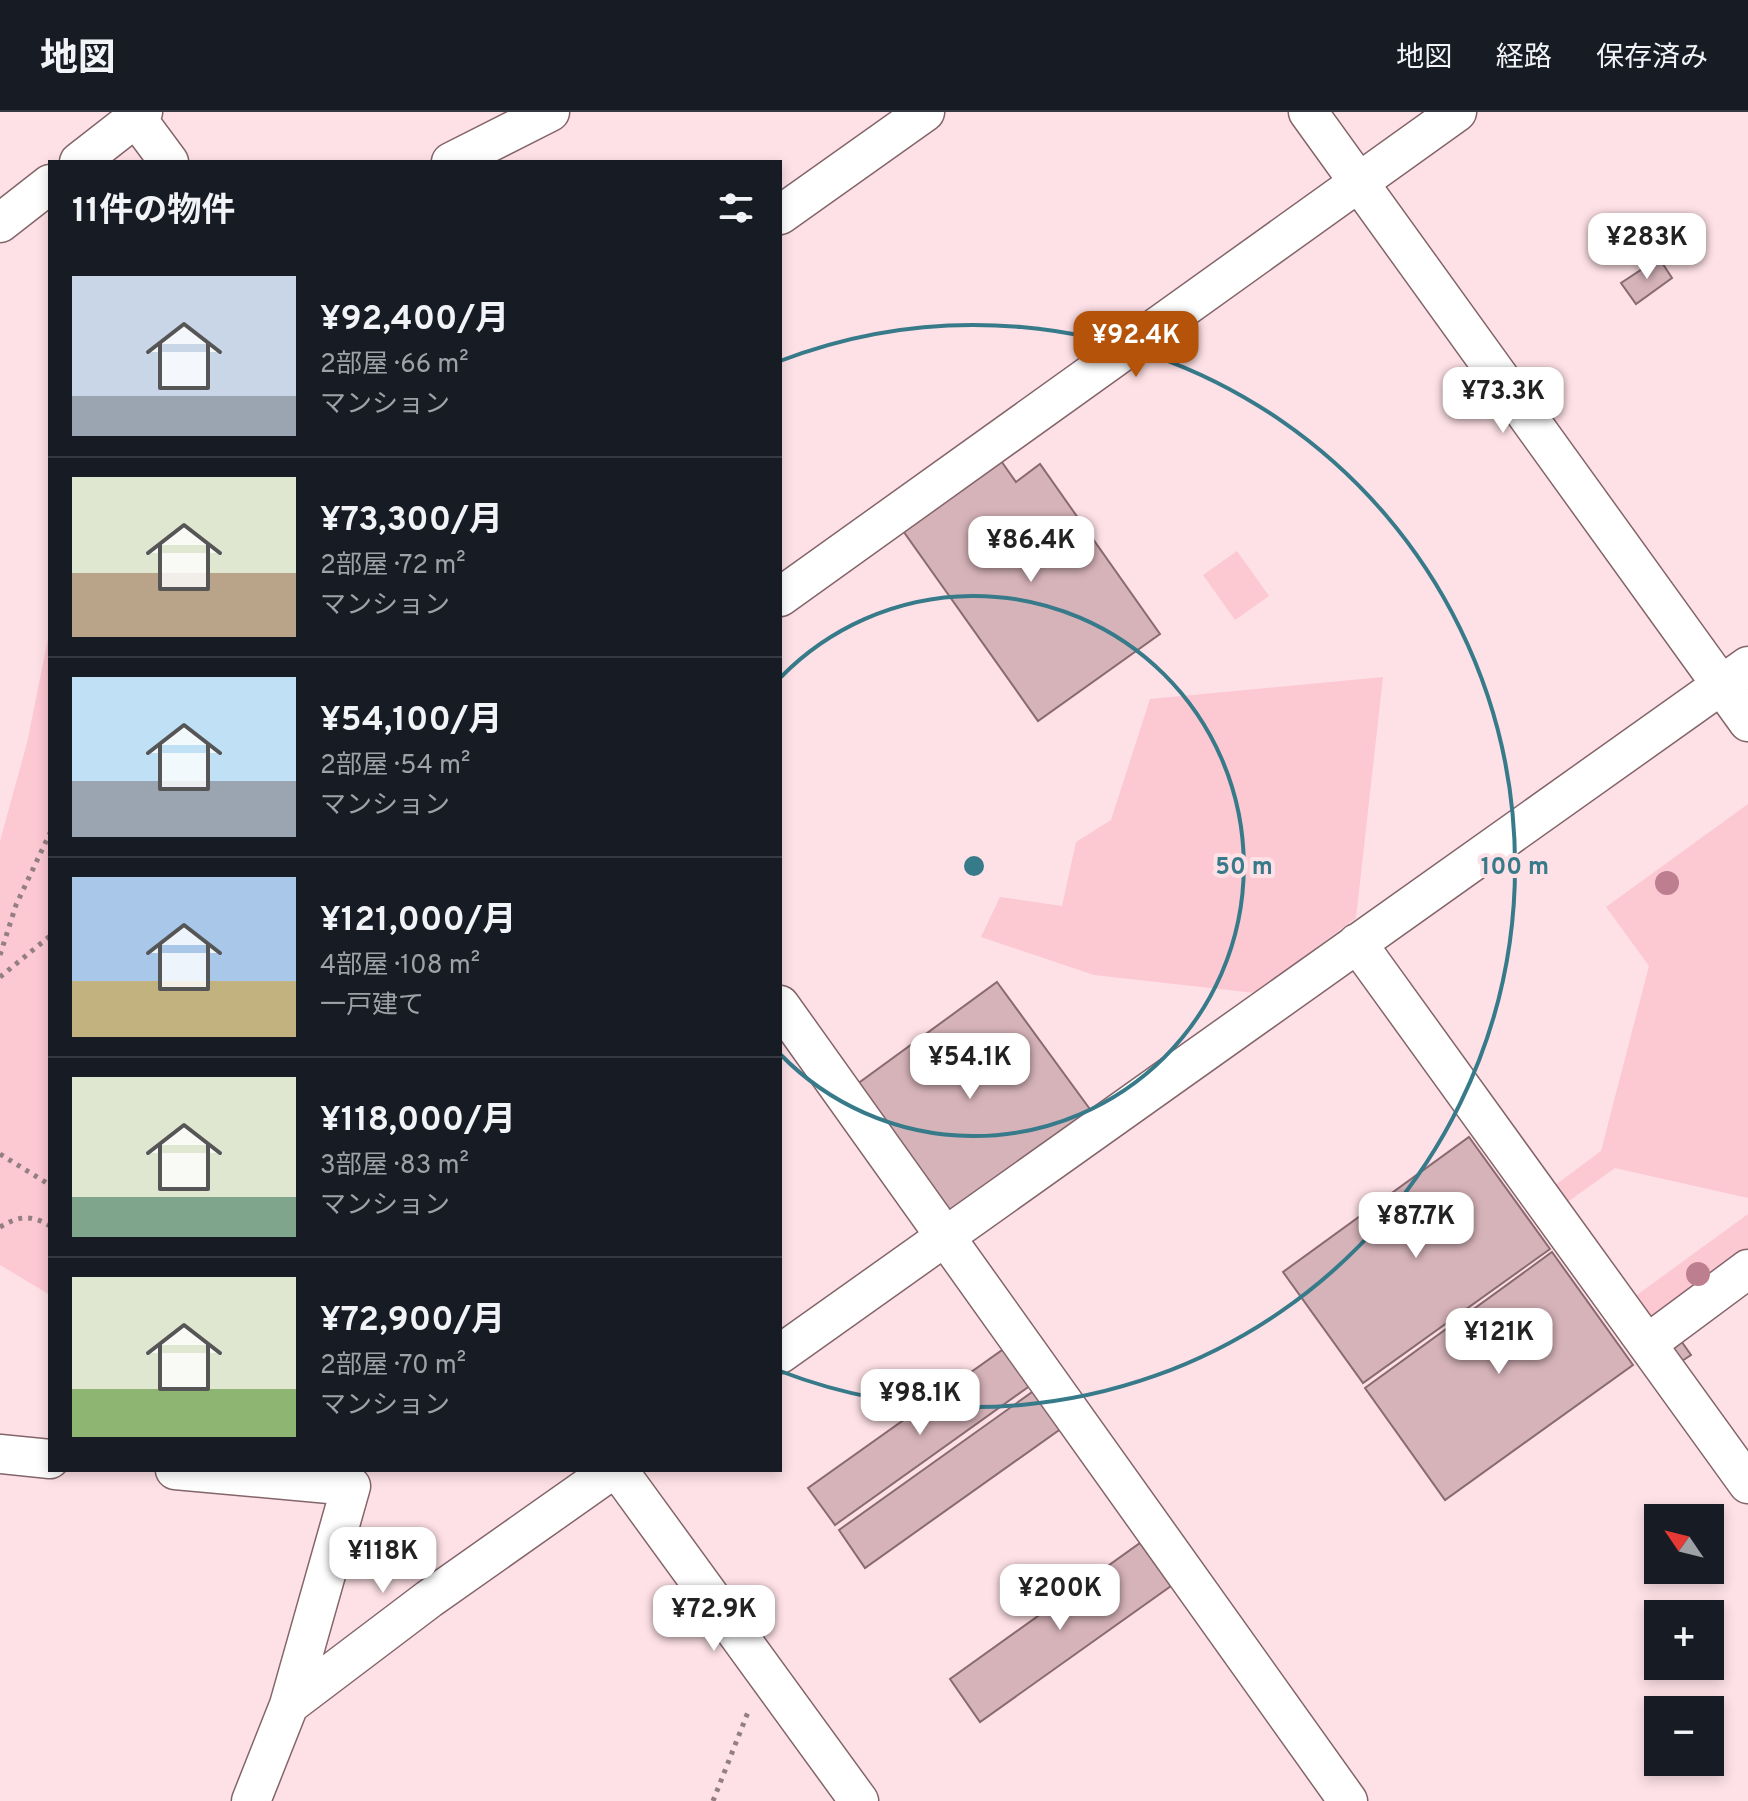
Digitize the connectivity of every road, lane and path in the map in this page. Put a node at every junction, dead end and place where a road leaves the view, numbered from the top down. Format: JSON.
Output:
{"nodes":[{"id":1,"x":550,"y":112,"type":"edge"},
{"id":2,"x":925,"y":112,"type":"edge"},
{"id":3,"x":1308,"y":112,"type":"edge"},
{"id":4,"x":1457,"y":112,"type":"edge"},
{"id":5,"x":137,"y":114,"type":"edge"},
{"id":6,"x":81,"y":160,"type":"edge"},
{"id":7,"x":168,"y":160,"type":"edge"},
{"id":8,"x":455,"y":160,"type":"edge"},
{"id":9,"x":1358,"y":181,"type":"junction"},
{"id":10,"x":48,"y":186,"type":"edge"},
{"id":11,"x":782,"y":214,"type":"edge"},
{"id":12,"x":0,"y":223,"type":"edge"},
{"id":13,"x":782,"y":596,"type":"edge"},
{"id":14,"x":1734,"y":676,"type":"edge"},
{"id":15,"x":1748,"y":722,"type":"edge"},
{"id":16,"x":48,"y":837,"type":"edge"},
{"id":17,"x":48,"y":938,"type":"edge"},
{"id":18,"x":1357,"y":943,"type":"junction"},
{"id":19,"x":0,"y":955,"type":"edge"},
{"id":20,"x":0,"y":977,"type":"edge"},
{"id":21,"x":782,"y":1008,"type":"edge"},
{"id":22,"x":0,"y":1154,"type":"edge"},
{"id":23,"x":48,"y":1184,"type":"edge"},
{"id":24,"x":48,"y":1225,"type":"edge"},
{"id":25,"x":0,"y":1227,"type":"edge"},
{"id":26,"x":949,"y":1238,"type":"junction"},
{"id":27,"x":1748,"y":1269,"type":"edge"},
{"id":28,"x":1647,"y":1344,"type":"junction"},
{"id":29,"x":782,"y":1353,"type":"edge"},
{"id":30,"x":0,"y":1454,"type":"edge"},
{"id":31,"x":48,"y":1459,"type":"edge"},
{"id":32,"x":197,"y":1472,"type":"edge"},
{"id":33,"x":612,"y":1472,"type":"edge"},
{"id":34,"x":616,"y":1472,"type":"edge"},
{"id":35,"x":1748,"y":1484,"type":"edge"},
{"id":36,"x":771,"y":1680,"type":"junction"},
{"id":37,"x":289,"y":1705,"type":"junction"},
{"id":38,"x":251,"y":1801,"type":"edge"},
{"id":39,"x":713,"y":1801,"type":"edge"},
{"id":40,"x":859,"y":1801,"type":"edge"},
{"id":41,"x":1348,"y":1801,"type":"edge"}],
"edges":[{"from":1,"to":8,"type":"street"},
{"from":2,"to":11,"type":"street"},
{"from":3,"to":9,"type":"street"},
{"from":4,"to":9,"type":"street"},
{"from":5,"to":6,"type":"street"},
{"from":5,"to":7,"type":"street"},
{"from":9,"to":13,"type":"street"},
{"from":9,"to":14,"type":"street"},
{"from":10,"to":12,"type":"street"},
{"from":14,"to":15,"type":"street"},
{"from":14,"to":18,"type":"street"},
{"from":16,"to":19,"type":"path"},
{"from":17,"to":20,"type":"path"},
{"from":18,"to":26,"type":"street"},
{"from":18,"to":28,"type":"street"},
{"from":21,"to":26,"type":"street"},
{"from":22,"to":23,"type":"path"},
{"from":24,"to":25,"type":"path"},
{"from":26,"to":29,"type":"street"},
{"from":26,"to":41,"type":"street"},
{"from":27,"to":28,"type":"street"},
{"from":28,"to":35,"type":"street"},
{"from":30,"to":31,"type":"street"},
{"from":32,"to":37,"type":"street"},
{"from":33,"to":37,"type":"street"},
{"from":34,"to":36,"type":"street"},
{"from":36,"to":39,"type":"path"},
{"from":36,"to":40,"type":"street"},
{"from":37,"to":38,"type":"street"}]}
